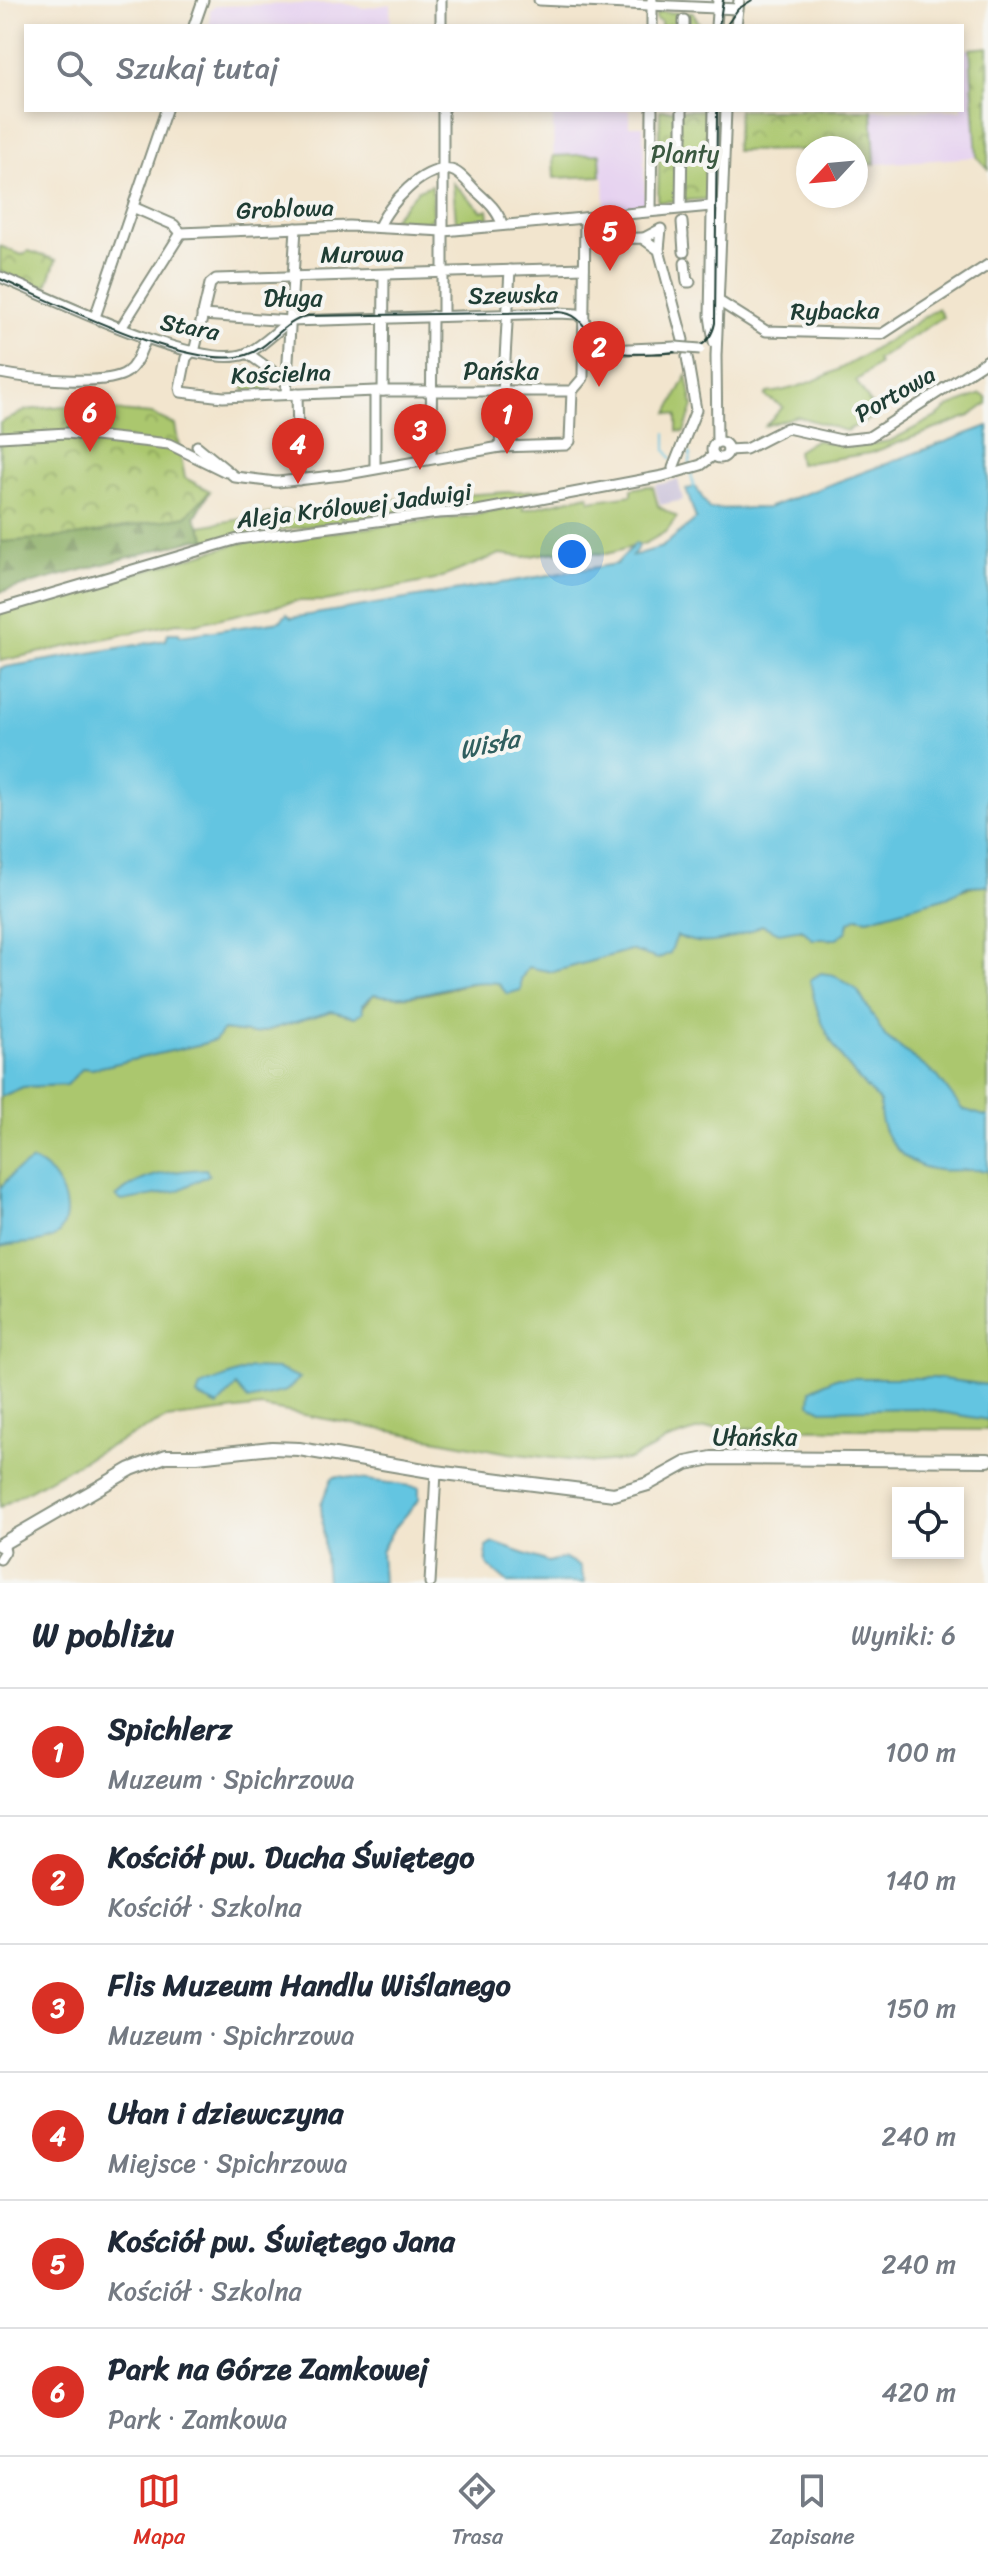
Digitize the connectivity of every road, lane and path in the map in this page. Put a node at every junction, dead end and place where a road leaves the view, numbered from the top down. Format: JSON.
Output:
{"nodes":[{"id":1,"x":203,"y":0,"type":"edge"},
{"id":2,"x":441,"y":0,"type":"edge"},
{"id":3,"x":539,"y":0,"type":"edge"},
{"id":4,"x":652,"y":2,"type":"edge"},
{"id":5,"x":718,"y":4,"type":"edge"},
{"id":6,"x":738,"y":5,"type":"edge"},
{"id":7,"x":195,"y":24,"type":"edge"},
{"id":8,"x":441,"y":24,"type":"edge"},
{"id":9,"x":652,"y":24,"type":"edge"},
{"id":10,"x":716,"y":24,"type":"edge"},
{"id":11,"x":165,"y":112,"type":"edge"},
{"id":12,"x":443,"y":112,"type":"edge"},
{"id":13,"x":652,"y":112,"type":"edge"},
{"id":14,"x":682,"y":112,"type":"edge"},
{"id":15,"x":714,"y":112,"type":"edge"},
{"id":16,"x":726,"y":112,"type":"edge"},
{"id":17,"x":445,"y":170,"type":"junction"},
{"id":18,"x":717,"y":205,"type":"junction"},
{"id":19,"x":135,"y":208,"type":"junction"},
{"id":20,"x":651,"y":210,"type":"junction"},
{"id":21,"x":585,"y":218,"type":"junction"},
{"id":22,"x":502,"y":224,"type":"junction"},
{"id":23,"x":379,"y":227,"type":"junction"},
{"id":24,"x":296,"y":228,"type":"junction"},
{"id":25,"x":444,"y":231,"type":"junction"},
{"id":26,"x":181,"y":233,"type":"junction"},
{"id":27,"x":642,"y":238,"type":"junction"},
{"id":28,"x":607,"y":239,"type":"dead end"},
{"id":29,"x":659,"y":250,"type":"junction"},
{"id":30,"x":988,"y":265,"type":"edge"},
{"id":31,"x":584,"y":268,"type":"junction"},
{"id":32,"x":510,"y":270,"type":"junction"},
{"id":33,"x":444,"y":272,"type":"junction"},
{"id":34,"x":294,"y":275,"type":"junction"},
{"id":35,"x":384,"y":275,"type":"junction"},
{"id":36,"x":0,"y":277,"type":"edge"},
{"id":37,"x":690,"y":282,"type":"dead end"},
{"id":38,"x":720,"y":302,"type":"junction"},
{"id":39,"x":202,"y":315,"type":"junction"},
{"id":40,"x":509,"y":315,"type":"junction"},
{"id":41,"x":438,"y":316,"type":"junction"},
{"id":42,"x":95,"y":317,"type":"junction"},
{"id":43,"x":383,"y":317,"type":"junction"},
{"id":44,"x":290,"y":321,"type":"junction"},
{"id":45,"x":585,"y":321,"type":"junction"},
{"id":46,"x":121,"y":328,"type":"junction"},
{"id":47,"x":146,"y":339,"type":"junction"},
{"id":48,"x":680,"y":344,"type":"junction"},
{"id":49,"x":716,"y":349,"type":"junction"},
{"id":50,"x":193,"y":350,"type":"junction"},
{"id":51,"x":584,"y":351,"type":"junction"},
{"id":52,"x":247,"y":353,"type":"junction"},
{"id":53,"x":687,"y":357,"type":"dead end"},
{"id":54,"x":988,"y":360,"type":"edge"},
{"id":55,"x":0,"y":373,"type":"edge"},
{"id":56,"x":286,"y":381,"type":"junction"},
{"id":57,"x":430,"y":391,"type":"junction"},
{"id":58,"x":503,"y":391,"type":"junction"},
{"id":59,"x":572,"y":391,"type":"junction"},
{"id":60,"x":181,"y":392,"type":"joint"},
{"id":61,"x":379,"y":392,"type":"junction"},
{"id":62,"x":286,"y":394,"type":"junction"},
{"id":63,"x":297,"y":394,"type":"junction"},
{"id":64,"x":0,"y":437,"type":"edge"},
{"id":65,"x":717,"y":442,"type":"junction"},
{"id":66,"x":197,"y":446,"type":"dead end"},
{"id":67,"x":500,"y":447,"type":"junction"},
{"id":68,"x":728,"y":450,"type":"junction"},
{"id":69,"x":714,"y":455,"type":"junction"},
{"id":70,"x":431,"y":456,"type":"junction"},
{"id":71,"x":375,"y":468,"type":"junction"},
{"id":72,"x":677,"y":470,"type":"junction"},
{"id":73,"x":226,"y":472,"type":"junction"},
{"id":74,"x":299,"y":480,"type":"junction"},
{"id":75,"x":0,"y":609,"type":"edge"},
{"id":76,"x":988,"y":1460,"type":"edge"},
{"id":77,"x":436,"y":1472,"type":"junction"},
{"id":78,"x":2,"y":1544,"type":"edge"},
{"id":79,"x":0,"y":1559,"type":"edge"},
{"id":80,"x":430,"y":1583,"type":"edge"}],
"edges":[{"from":1,"to":7,"type":"street"},
{"from":2,"to":8,"type":"street"},
{"from":3,"to":4,"type":"street"},
{"from":4,"to":5,"type":"street"},
{"from":4,"to":9,"type":"street"},
{"from":5,"to":6,"type":"street"},
{"from":5,"to":10,"type":"street"},
{"from":11,"to":19,"type":"street"},
{"from":12,"to":17,"type":"street"},
{"from":13,"to":20,"type":"street"},
{"from":14,"to":37,"type":"street"},
{"from":15,"to":18,"type":"street"},
{"from":16,"to":18,"type":"street"},
{"from":17,"to":22,"type":"street"},
{"from":17,"to":23,"type":"street"},
{"from":17,"to":25,"type":"street"},
{"from":18,"to":20,"type":"street","name":"Groblowa"},
{"from":18,"to":38,"type":"street"},
{"from":18,"to":49,"type":"street"},
{"from":19,"to":26,"type":"street"},
{"from":19,"to":42,"type":"street"},
{"from":20,"to":21,"type":"street","name":"Groblowa"},
{"from":21,"to":22,"type":"street","name":"Groblowa"},
{"from":21,"to":31,"type":"street"},
{"from":22,"to":25,"type":"street","name":"Groblowa"},
{"from":23,"to":24,"type":"street","name":"Groblowa"},
{"from":23,"to":25,"type":"street","name":"Groblowa"},
{"from":24,"to":26,"type":"street","name":"Groblowa"},
{"from":24,"to":34,"type":"street"},
{"from":25,"to":33,"type":"street"},
{"from":26,"to":46,"type":"street"},
{"from":27,"to":28,"type":"street"},
{"from":27,"to":29,"type":"street"},
{"from":27,"to":29,"type":"street"},
{"from":29,"to":48,"type":"street"},
{"from":30,"to":38,"type":"street","name":"Rybacka"},
{"from":31,"to":32,"type":"street","name":"Murowa"},
{"from":31,"to":45,"type":"street"},
{"from":32,"to":33,"type":"street","name":"Murowa"},
{"from":32,"to":40,"type":"street"},
{"from":33,"to":35,"type":"street","name":"Murowa"},
{"from":33,"to":41,"type":"street"},
{"from":34,"to":35,"type":"street","name":"Murowa"},
{"from":34,"to":39,"type":"street","name":"Murowa"},
{"from":34,"to":44,"type":"street"},
{"from":35,"to":43,"type":"street"},
{"from":36,"to":42,"type":"street","name":"Stara"},
{"from":38,"to":49,"type":"street"},
{"from":39,"to":44,"type":"street","name":"Długa"},
{"from":39,"to":50,"type":"street","name":"Murowa"},
{"from":40,"to":41,"type":"street","name":"Szewska"},
{"from":40,"to":45,"type":"street","name":"Szewska"},
{"from":40,"to":58,"type":"street"},
{"from":41,"to":43,"type":"street","name":"Szewska"},
{"from":41,"to":57,"type":"street"},
{"from":42,"to":46,"type":"street","name":"Stara"},
{"from":43,"to":44,"type":"street","name":"Długa"},
{"from":43,"to":61,"type":"street"},
{"from":44,"to":52,"type":"street","name":"Stara"},
{"from":44,"to":56,"type":"street"},
{"from":45,"to":51,"type":"street"},
{"from":46,"to":47,"type":"street","name":"Stara"},
{"from":47,"to":50,"type":"street","name":"Stara"},
{"from":47,"to":55,"type":"street"},
{"from":48,"to":49,"type":"street","bridge":true},
{"from":48,"to":51,"type":"street"},
{"from":49,"to":65,"type":"street"},
{"from":50,"to":52,"type":"street","name":"Stara"},
{"from":50,"to":60,"type":"street","name":"Murowa"},
{"from":51,"to":59,"type":"street"},
{"from":52,"to":56,"type":"street"},
{"from":53,"to":72,"type":"street"},
{"from":54,"to":68,"type":"street","name":"Portowa"},
{"from":56,"to":62,"type":"street"},
{"from":57,"to":58,"type":"street","name":"Pańska"},
{"from":57,"to":61,"type":"street","name":"Pańska"},
{"from":57,"to":70,"type":"street"},
{"from":58,"to":59,"type":"street","name":"Pańska"},
{"from":58,"to":67,"type":"street"},
{"from":59,"to":67,"type":"street"},
{"from":60,"to":62,"type":"street","name":"Kościelna"},
{"from":61,"to":63,"type":"street","name":"Kościelna"},
{"from":61,"to":71,"type":"street"},
{"from":62,"to":63,"type":"street","name":"Kościelna"},
{"from":63,"to":74,"type":"street"},
{"from":64,"to":73,"type":"street"},
{"from":65,"to":68,"type":"street"},
{"from":65,"to":69,"type":"street"},
{"from":66,"to":73,"type":"street"},
{"from":67,"to":70,"type":"street"},
{"from":68,"to":69,"type":"street"},
{"from":69,"to":72,"type":"street","name":"Aleja Królowej Jadwigi"},
{"from":70,"to":71,"type":"street"},
{"from":71,"to":74,"type":"street"},
{"from":72,"to":75,"type":"street","name":"Aleja Królowej Jadwigi"},
{"from":73,"to":74,"type":"street"},
{"from":76,"to":77,"type":"main road","name":"Ułańska"},
{"from":77,"to":78,"type":"main road","name":"Ułańska"},
{"from":77,"to":80,"type":"street"},
{"from":78,"to":79,"type":"street"}]}
